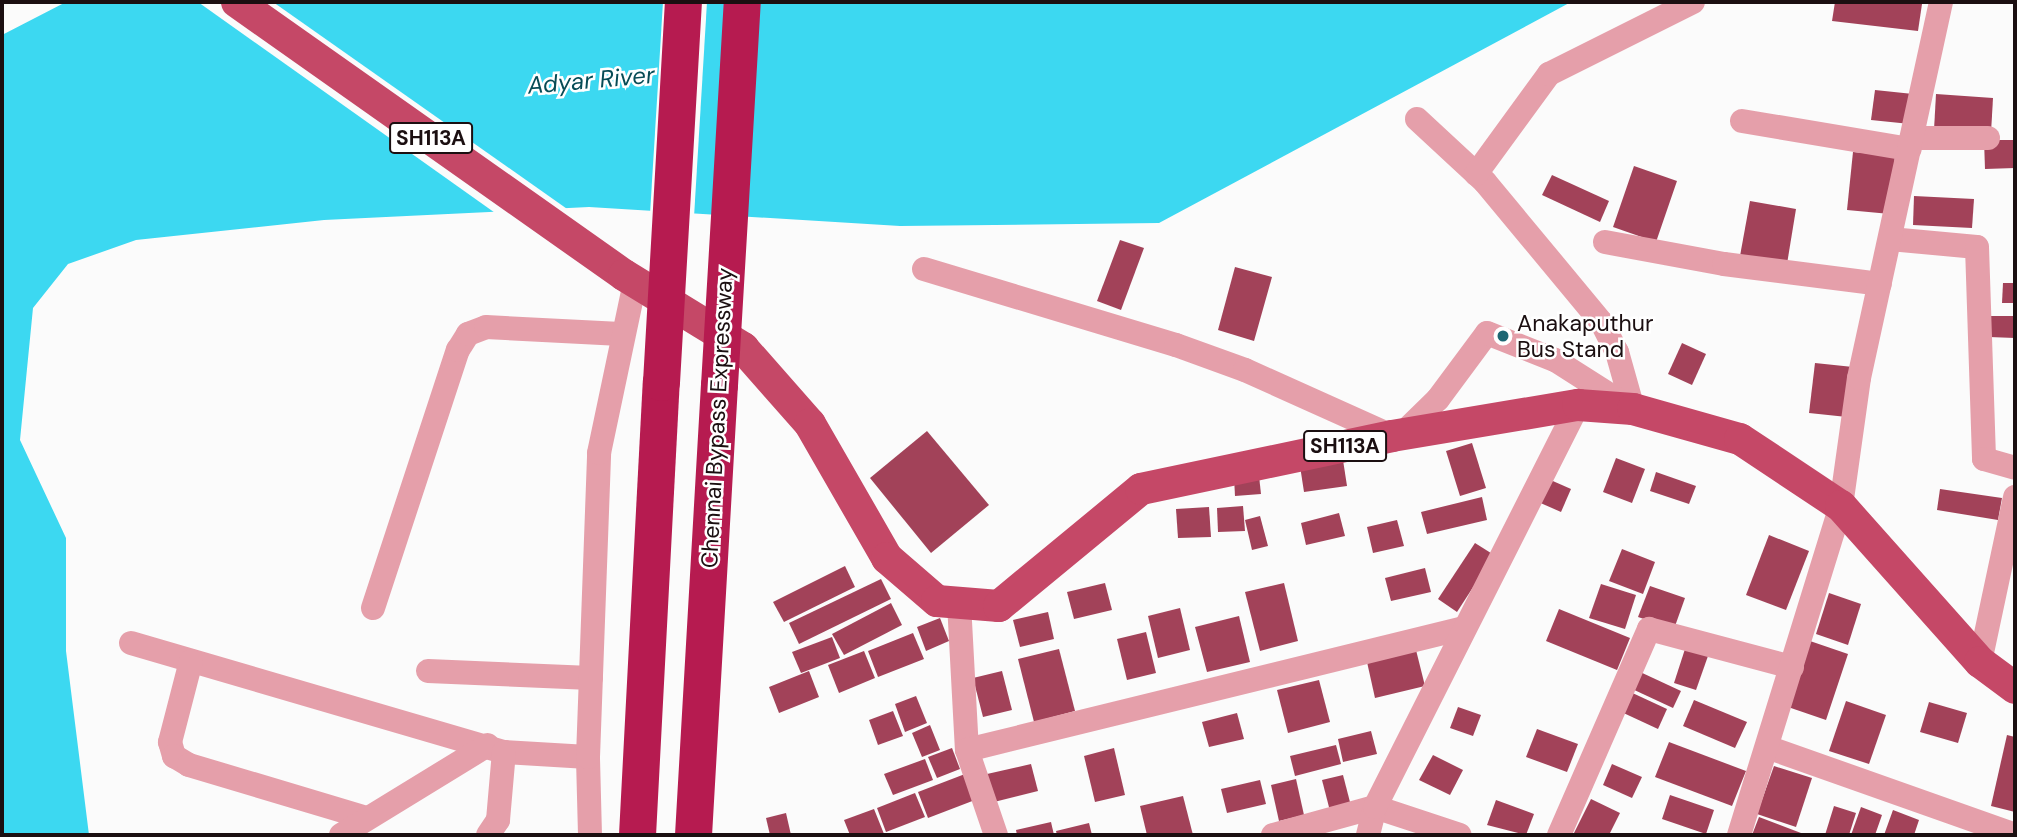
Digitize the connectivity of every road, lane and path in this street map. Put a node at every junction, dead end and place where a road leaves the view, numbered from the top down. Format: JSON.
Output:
{"nodes":[{"id":1,"x":237,"y":2,"type":"edge"},
{"id":2,"x":683,"y":2,"type":"edge"},
{"id":3,"x":742,"y":2,"type":"edge"},
{"id":4,"x":1693,"y":2,"type":"edge"},
{"id":5,"x":1941,"y":2,"type":"edge"},
{"id":6,"x":1417,"y":119,"type":"dead end"},
{"id":7,"x":1742,"y":121,"type":"dead end"},
{"id":8,"x":1987,"y":138,"type":"dead end"},
{"id":9,"x":1911,"y":144,"type":"junction"},
{"id":10,"x":1476,"y":174,"type":"junction"},
{"id":11,"x":1890,"y":239,"type":"junction"},
{"id":12,"x":1605,"y":242,"type":"dead end"},
{"id":13,"x":924,"y":270,"type":"dead end"},
{"id":14,"x":629,"y":278,"type":"junction"},
{"id":15,"x":1880,"y":284,"type":"junction"},
{"id":16,"x":621,"y":334,"type":"junction"},
{"id":17,"x":1578,"y":405,"type":"junction"},
{"id":18,"x":1633,"y":409,"type":"junction"},
{"id":19,"x":1397,"y":435,"type":"junction"},
{"id":20,"x":2015,"y":468,"type":"edge"},
{"id":21,"x":2015,"y":497,"type":"edge"},
{"id":22,"x":1841,"y":506,"type":"junction"},
{"id":23,"x":959,"y":603,"type":"junction"},
{"id":24,"x":373,"y":608,"type":"dead end"},
{"id":25,"x":1464,"y":628,"type":"junction"},
{"id":26,"x":131,"y":643,"type":"dead end"},
{"id":27,"x":191,"y":661,"type":"junction"},
{"id":28,"x":1980,"y":662,"type":"junction"},
{"id":29,"x":1792,"y":667,"type":"junction"},
{"id":30,"x":428,"y":671,"type":"dead end"},
{"id":31,"x":591,"y":678,"type":"junction"},
{"id":32,"x":2015,"y":688,"type":"edge"},
{"id":33,"x":1766,"y":747,"type":"junction"},
{"id":34,"x":496,"y":748,"type":"junction"},
{"id":35,"x":967,"y":750,"type":"junction"},
{"id":36,"x":587,"y":757,"type":"junction"},
{"id":37,"x":1375,"y":807,"type":"junction"},
{"id":38,"x":367,"y":818,"type":"junction"},
{"id":39,"x":341,"y":835,"type":"edge"},
{"id":40,"x":488,"y":835,"type":"edge"},
{"id":41,"x":590,"y":835,"type":"edge"},
{"id":42,"x":637,"y":835,"type":"edge"},
{"id":43,"x":693,"y":835,"type":"edge"},
{"id":44,"x":996,"y":835,"type":"edge"},
{"id":45,"x":1273,"y":835,"type":"edge"},
{"id":46,"x":1368,"y":835,"type":"edge"},
{"id":47,"x":1460,"y":835,"type":"edge"},
{"id":48,"x":1559,"y":835,"type":"edge"},
{"id":49,"x":1739,"y":835,"type":"edge"},
{"id":50,"x":2015,"y":835,"type":"edge"}],
"edges":[{"from":1,"to":14,"type":"main road","number":"SH113A"},
{"from":2,"to":42,"type":"highway","bridge":true},
{"from":3,"to":43,"type":"highway","name":"Chennai Bypass Expressway","bridge":true},
{"from":4,"to":10,"type":"street"},
{"from":5,"to":9,"type":"street"},
{"from":6,"to":10,"type":"street"},
{"from":7,"to":9,"type":"street"},
{"from":8,"to":9,"type":"street"},
{"from":9,"to":11,"type":"street"},
{"from":10,"to":18,"type":"street"},
{"from":11,"to":15,"type":"street"},
{"from":11,"to":20,"type":"street"},
{"from":12,"to":15,"type":"street"},
{"from":13,"to":19,"type":"street"},
{"from":14,"to":16,"type":"street"},
{"from":14,"to":23,"type":"main road","number":"SH113A"},
{"from":15,"to":22,"type":"street"},
{"from":16,"to":24,"type":"street"},
{"from":16,"to":31,"type":"street"},
{"from":17,"to":18,"type":"main road","number":"SH113A"},
{"from":17,"to":19,"type":"main road","number":"SH113A"},
{"from":17,"to":25,"type":"street"},
{"from":18,"to":19,"type":"street"},
{"from":18,"to":22,"type":"main road","number":"SH113A"},
{"from":19,"to":23,"type":"main road","number":"SH113A"},
{"from":21,"to":28,"type":"street"},
{"from":22,"to":28,"type":"main road","number":"SH113A"},
{"from":22,"to":29,"type":"street"},
{"from":23,"to":35,"type":"street"},
{"from":25,"to":35,"type":"street"},
{"from":25,"to":37,"type":"street"},
{"from":26,"to":27,"type":"street"},
{"from":27,"to":34,"type":"street"},
{"from":27,"to":38,"type":"street"},
{"from":28,"to":32,"type":"main road","number":"SH113A"},
{"from":29,"to":33,"type":"street"},
{"from":29,"to":48,"type":"street"},
{"from":30,"to":31,"type":"street"},
{"from":31,"to":36,"type":"street"},
{"from":33,"to":49,"type":"street"},
{"from":33,"to":50,"type":"street"},
{"from":34,"to":36,"type":"street"},
{"from":34,"to":38,"type":"street"},
{"from":34,"to":40,"type":"street"},
{"from":35,"to":44,"type":"street"},
{"from":36,"to":41,"type":"street"},
{"from":37,"to":45,"type":"street"},
{"from":37,"to":46,"type":"street"},
{"from":37,"to":47,"type":"street"},
{"from":38,"to":39,"type":"street"}]}
